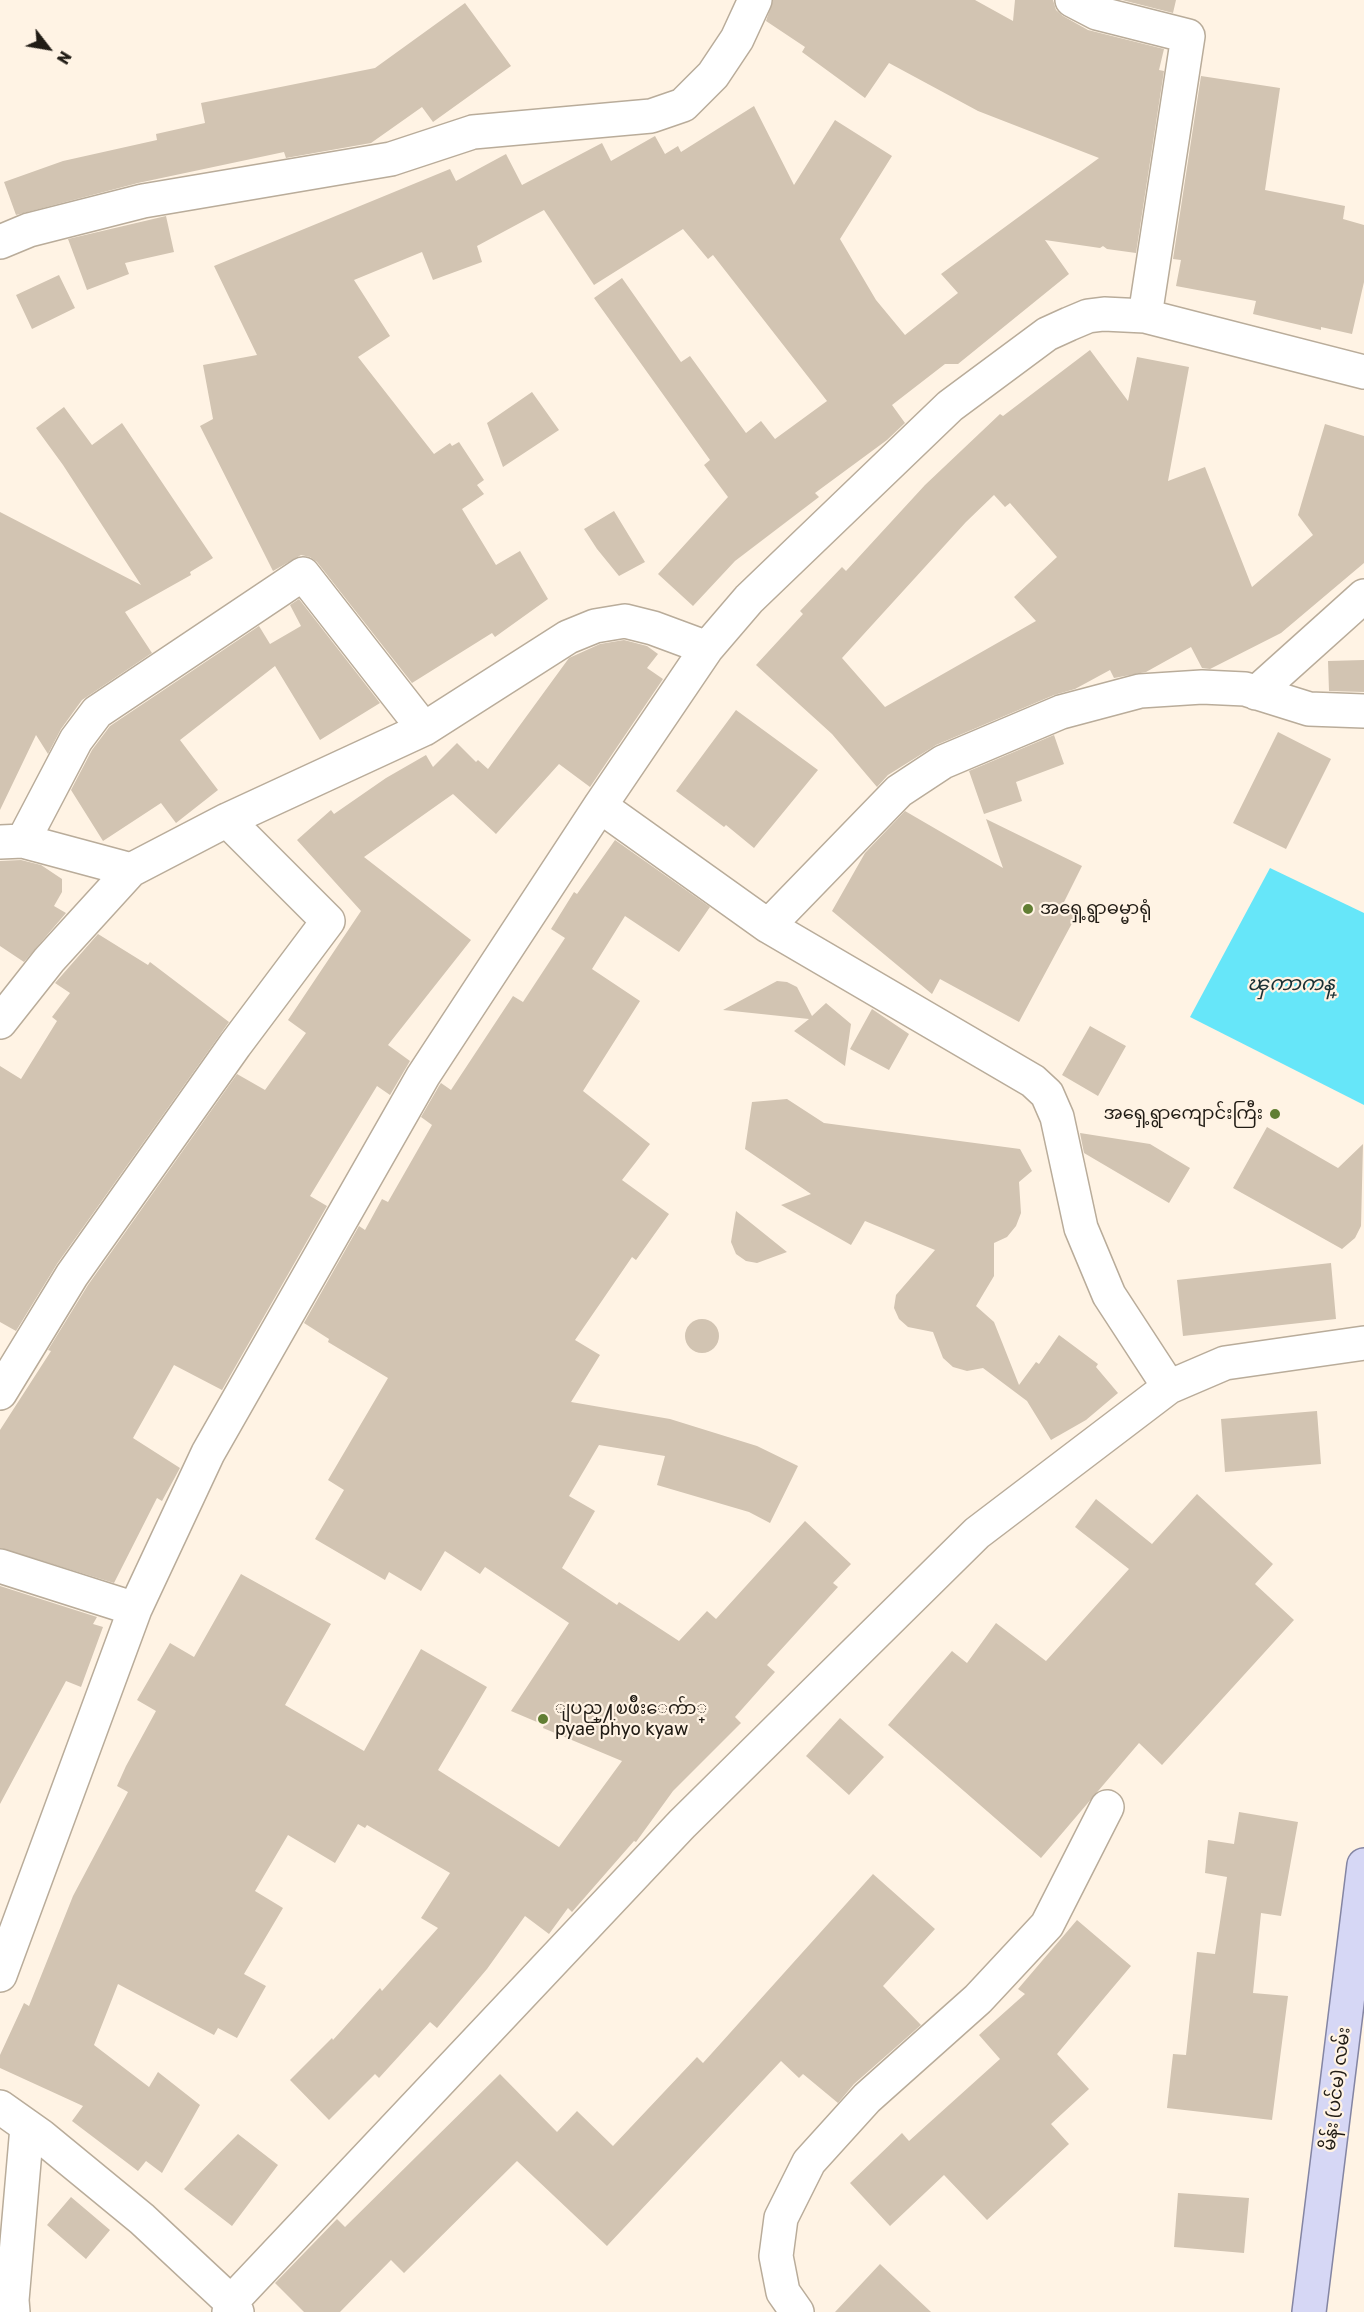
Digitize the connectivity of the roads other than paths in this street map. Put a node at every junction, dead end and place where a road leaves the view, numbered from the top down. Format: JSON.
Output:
{"nodes":[{"id":1,"x":755,"y":0,"type":"edge"},
{"id":2,"x":1072,"y":0,"type":"edge"},
{"id":3,"x":0,"y":242,"type":"edge"},
{"id":4,"x":1145,"y":316,"type":"junction"},
{"id":5,"x":1364,"y":372,"type":"edge"},
{"id":6,"x":1364,"y":596,"type":"edge"},
{"id":7,"x":707,"y":648,"type":"junction"},
{"id":8,"x":1256,"y":693,"type":"junction"},
{"id":9,"x":1364,"y":711,"type":"edge"},
{"id":10,"x":424,"y":729,"type":"junction"},
{"id":11,"x":600,"y":806,"type":"junction"},
{"id":12,"x":227,"y":820,"type":"junction"},
{"id":13,"x":11,"y":842,"type":"edge"},
{"id":14,"x":131,"y":870,"type":"junction"},
{"id":15,"x":768,"y":926,"type":"junction"},
{"id":16,"x":0,"y":1022,"type":"edge"},
{"id":17,"x":1364,"y":1343,"type":"edge"},
{"id":18,"x":1169,"y":1387,"type":"junction"},
{"id":19,"x":0,"y":1394,"type":"edge"},
{"id":20,"x":0,"y":1566,"type":"edge"},
{"id":21,"x":135,"y":1609,"type":"junction"},
{"id":22,"x":1107,"y":1807,"type":"dead end"},
{"id":23,"x":1364,"y":1865,"type":"edge"},
{"id":24,"x":0,"y":1974,"type":"edge"},
{"id":25,"x":0,"y":2107,"type":"edge"},
{"id":26,"x":27,"y":2127,"type":"junction"},
{"id":27,"x":233,"y":2309,"type":"edge"},
{"id":28,"x":13,"y":2312,"type":"edge"},
{"id":29,"x":797,"y":2312,"type":"edge"},
{"id":30,"x":1309,"y":2312,"type":"edge"}],
"edges":[{"from":1,"to":3,"type":"street"},
{"from":2,"to":4,"type":"street"},
{"from":4,"to":5,"type":"street"},
{"from":4,"to":7,"type":"street"},
{"from":6,"to":8,"type":"street"},
{"from":7,"to":10,"type":"street"},
{"from":7,"to":11,"type":"street"},
{"from":8,"to":9,"type":"street"},
{"from":8,"to":15,"type":"street"},
{"from":10,"to":12,"type":"street"},
{"from":10,"to":13,"type":"street"},
{"from":11,"to":15,"type":"street"},
{"from":11,"to":21,"type":"street"},
{"from":12,"to":14,"type":"street"},
{"from":12,"to":19,"type":"street"},
{"from":13,"to":14,"type":"street"},
{"from":14,"to":16,"type":"street"},
{"from":15,"to":18,"type":"street"},
{"from":17,"to":18,"type":"street"},
{"from":18,"to":27,"type":"street"},
{"from":20,"to":21,"type":"street"},
{"from":21,"to":24,"type":"street"},
{"from":22,"to":29,"type":"street"},
{"from":23,"to":30,"type":"main road","name":"မိန်း (ပင်မ) လမ်း"},
{"from":25,"to":26,"type":"street"},
{"from":26,"to":27,"type":"street"},
{"from":26,"to":28,"type":"street"}]}
